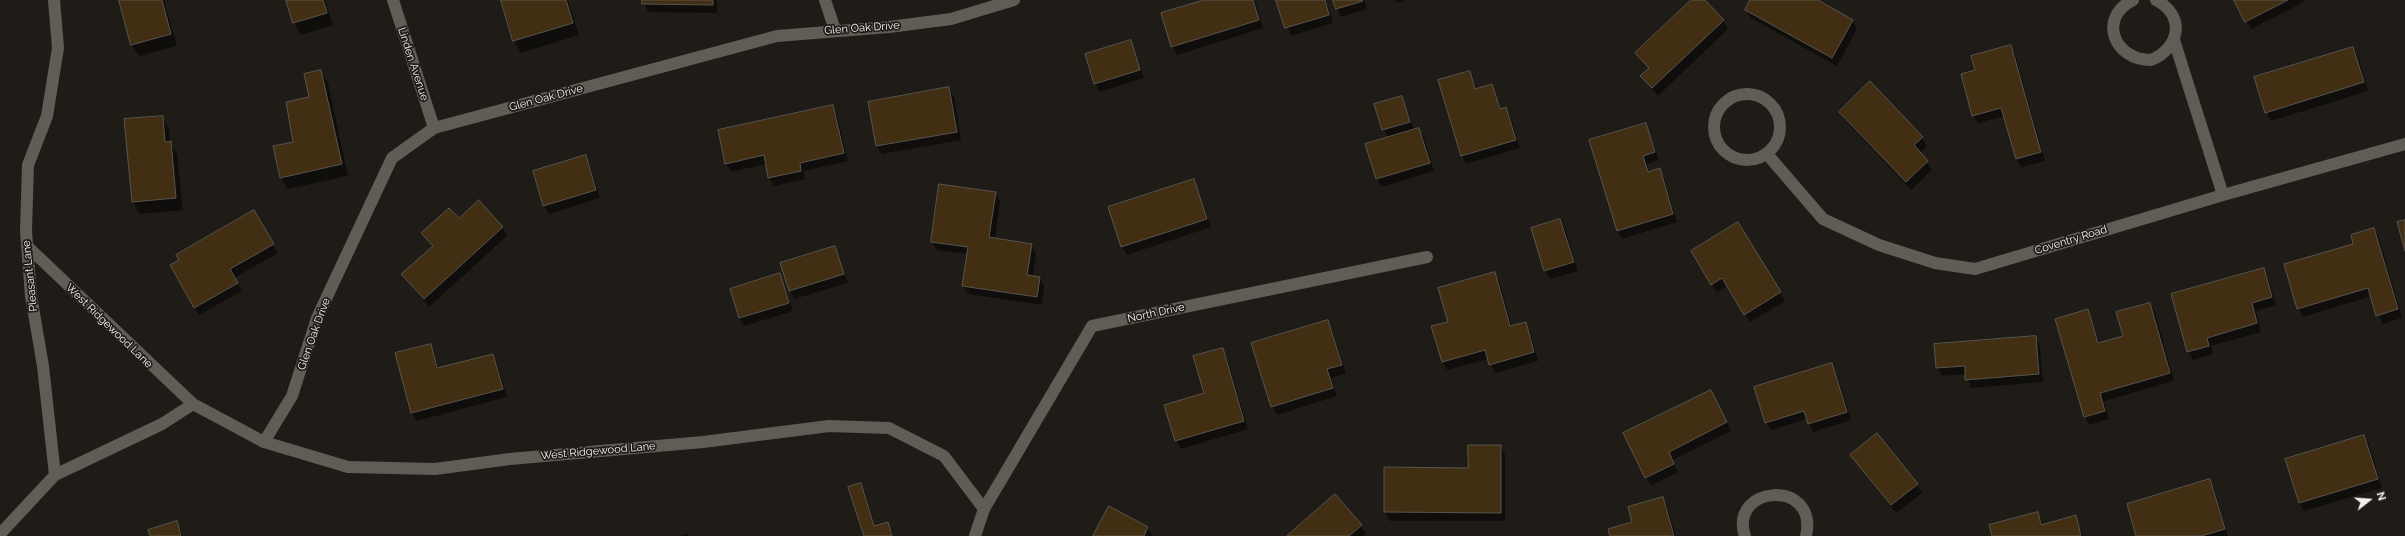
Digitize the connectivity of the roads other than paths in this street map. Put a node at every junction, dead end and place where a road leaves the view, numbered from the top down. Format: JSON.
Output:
{"nodes":[{"id":1,"x":54,"y":0,"type":"edge"},
{"id":2,"x":393,"y":0,"type":"edge"},
{"id":3,"x":825,"y":0,"type":"edge"},
{"id":4,"x":1014,"y":0,"type":"edge"},
{"id":5,"x":2133,"y":0,"type":"edge"},
{"id":6,"x":2156,"y":0,"type":"edge"},
{"id":7,"x":835,"y":30,"type":"junction"},
{"id":8,"x":2174,"y":40,"type":"junction"},
{"id":9,"x":434,"y":128,"type":"junction"},
{"id":10,"x":2405,"y":144,"type":"edge"},
{"id":11,"x":1767,"y":154,"type":"junction"},
{"id":12,"x":2223,"y":195,"type":"junction"},
{"id":13,"x":27,"y":246,"type":"junction"},
{"id":14,"x":1427,"y":257,"type":"dead end"},
{"id":15,"x":193,"y":404,"type":"junction"},
{"id":16,"x":264,"y":442,"type":"junction"},
{"id":17,"x":55,"y":475,"type":"junction"},
{"id":18,"x":984,"y":509,"type":"junction"},
{"id":19,"x":0,"y":534,"type":"edge"},
{"id":20,"x":975,"y":536,"type":"edge"},
{"id":21,"x":1745,"y":536,"type":"edge"},
{"id":22,"x":1806,"y":536,"type":"edge"}],
"edges":[{"from":1,"to":13,"type":"street","name":"Pleasant Lane"},
{"from":2,"to":9,"type":"street","name":"Linden Avenue"},
{"from":3,"to":7,"type":"street"},
{"from":4,"to":7,"type":"street","name":"Glen Oak Drive"},
{"from":5,"to":8,"type":"street"},
{"from":6,"to":8,"type":"street"},
{"from":7,"to":9,"type":"street","name":"Glen Oak Drive"},
{"from":8,"to":12,"type":"street"},
{"from":9,"to":16,"type":"street","name":"Glen Oak Drive"},
{"from":10,"to":12,"type":"street","name":"Coventry Road"},
{"from":11,"to":11,"type":"street"},
{"from":11,"to":12,"type":"street","name":"Coventry Road"},
{"from":13,"to":15,"type":"street","name":"West Ridgewood Lane"},
{"from":13,"to":17,"type":"street","name":"Pleasant Lane"},
{"from":14,"to":18,"type":"street","name":"North Drive"},
{"from":15,"to":16,"type":"street","name":"West Ridgewood Lane"},
{"from":15,"to":17,"type":"street"},
{"from":16,"to":18,"type":"street","name":"West Ridgewood Lane"},
{"from":17,"to":19,"type":"street"},
{"from":18,"to":20,"type":"street","name":"North Drive"},
{"from":21,"to":22,"type":"street"}]}
